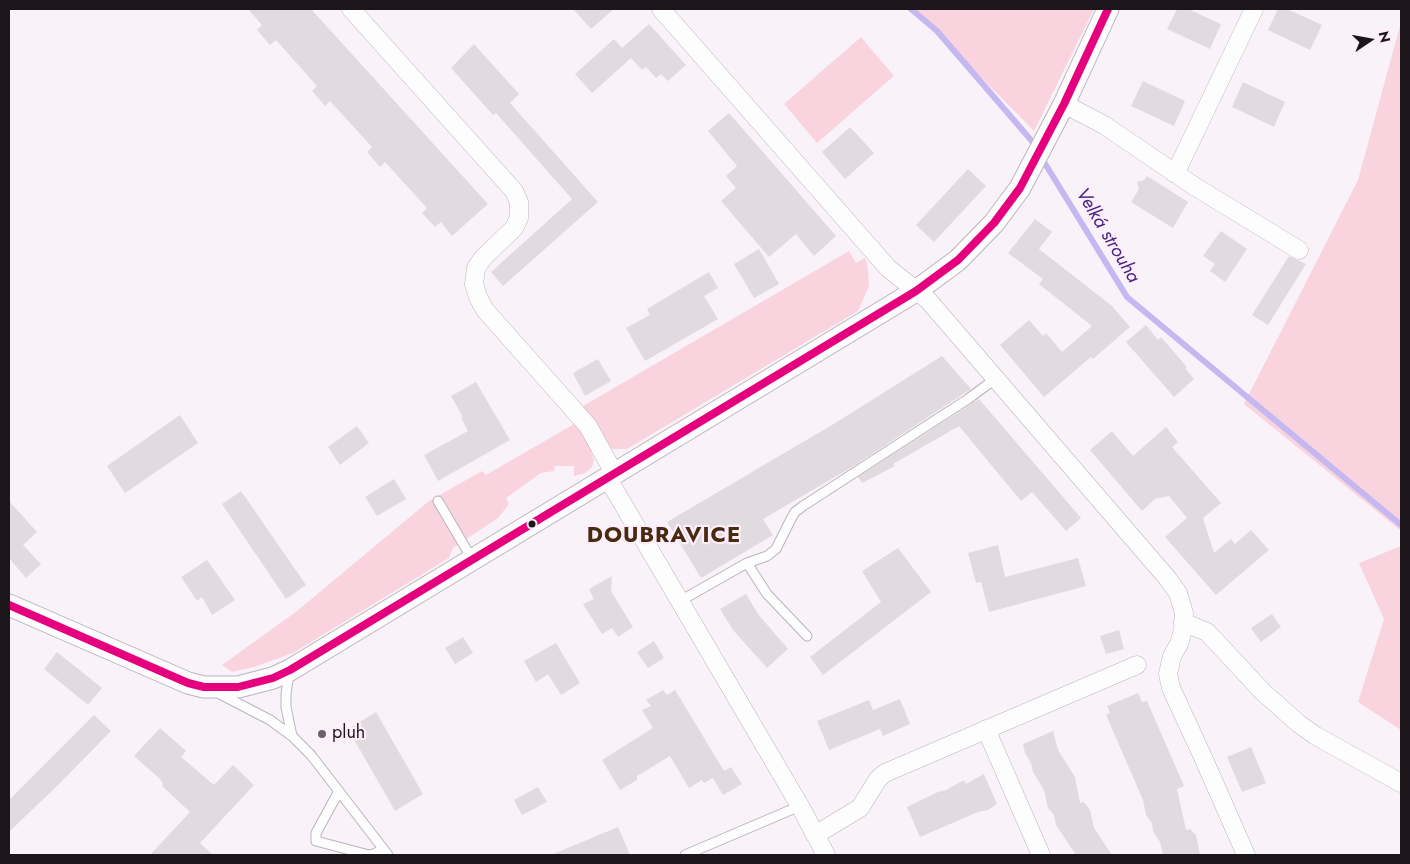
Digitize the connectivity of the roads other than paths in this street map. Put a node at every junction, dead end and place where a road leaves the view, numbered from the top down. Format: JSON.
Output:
{"nodes":[{"id":1,"x":351,"y":9,"type":"edge"},
{"id":2,"x":661,"y":9,"type":"edge"},
{"id":3,"x":1108,"y":9,"type":"edge"},
{"id":4,"x":1254,"y":9,"type":"edge"},
{"id":5,"x":1064,"y":104,"type":"junction"},
{"id":6,"x":1175,"y":174,"type":"junction"},
{"id":7,"x":1299,"y":250,"type":"dead end"},
{"id":8,"x":916,"y":291,"type":"junction"},
{"id":9,"x":994,"y":378,"type":"junction"},
{"id":10,"x":611,"y":475,"type":"junction"},
{"id":11,"x":438,"y":501,"type":"dead end"},
{"id":12,"x":472,"y":559,"type":"junction"},
{"id":13,"x":748,"y":564,"type":"junction"},
{"id":14,"x":680,"y":601,"type":"junction"},
{"id":15,"x":9,"y":605,"type":"edge"},
{"id":16,"x":1183,"y":622,"type":"junction"},
{"id":17,"x":807,"y":636,"type":"dead end"},
{"id":18,"x":1137,"y":664,"type":"dead end"},
{"id":19,"x":290,"y":670,"type":"junction"},
{"id":20,"x":204,"y":687,"type":"junction"},
{"id":21,"x":986,"y":729,"type":"junction"},
{"id":22,"x":292,"y":736,"type":"junction"},
{"id":23,"x":1401,"y":783,"type":"edge"},
{"id":24,"x":339,"y":791,"type":"junction"},
{"id":25,"x":800,"y":806,"type":"junction"},
{"id":26,"x":815,"y":835,"type":"junction"},
{"id":27,"x":386,"y":852,"type":"edge"},
{"id":28,"x":685,"y":855,"type":"edge"},
{"id":29,"x":826,"y":855,"type":"edge"},
{"id":30,"x":1041,"y":855,"type":"edge"},
{"id":31,"x":1246,"y":855,"type":"edge"}],
"edges":[{"from":1,"to":10,"type":"street"},
{"from":2,"to":8,"type":"street"},
{"from":3,"to":5,"type":"street"},
{"from":4,"to":6,"type":"street"},
{"from":5,"to":6,"type":"street"},
{"from":5,"to":8,"type":"street"},
{"from":6,"to":7,"type":"street"},
{"from":8,"to":9,"type":"street"},
{"from":8,"to":10,"type":"street"},
{"from":9,"to":13,"type":"lane"},
{"from":9,"to":16,"type":"street"},
{"from":10,"to":12,"type":"street"},
{"from":10,"to":14,"type":"street"},
{"from":11,"to":12,"type":"lane"},
{"from":12,"to":19,"type":"street"},
{"from":13,"to":14,"type":"lane"},
{"from":13,"to":17,"type":"lane"},
{"from":14,"to":25,"type":"street"},
{"from":15,"to":20,"type":"street"},
{"from":16,"to":23,"type":"street"},
{"from":16,"to":31,"type":"street"},
{"from":18,"to":21,"type":"street"},
{"from":19,"to":20,"type":"street"},
{"from":19,"to":22,"type":"lane"},
{"from":20,"to":22,"type":"lane"},
{"from":21,"to":26,"type":"street"},
{"from":21,"to":30,"type":"street"},
{"from":22,"to":24,"type":"lane"},
{"from":24,"to":27,"type":"lane"},
{"from":24,"to":27,"type":"lane"},
{"from":25,"to":26,"type":"street"},
{"from":25,"to":28,"type":"lane"},
{"from":26,"to":29,"type":"street"}]}
